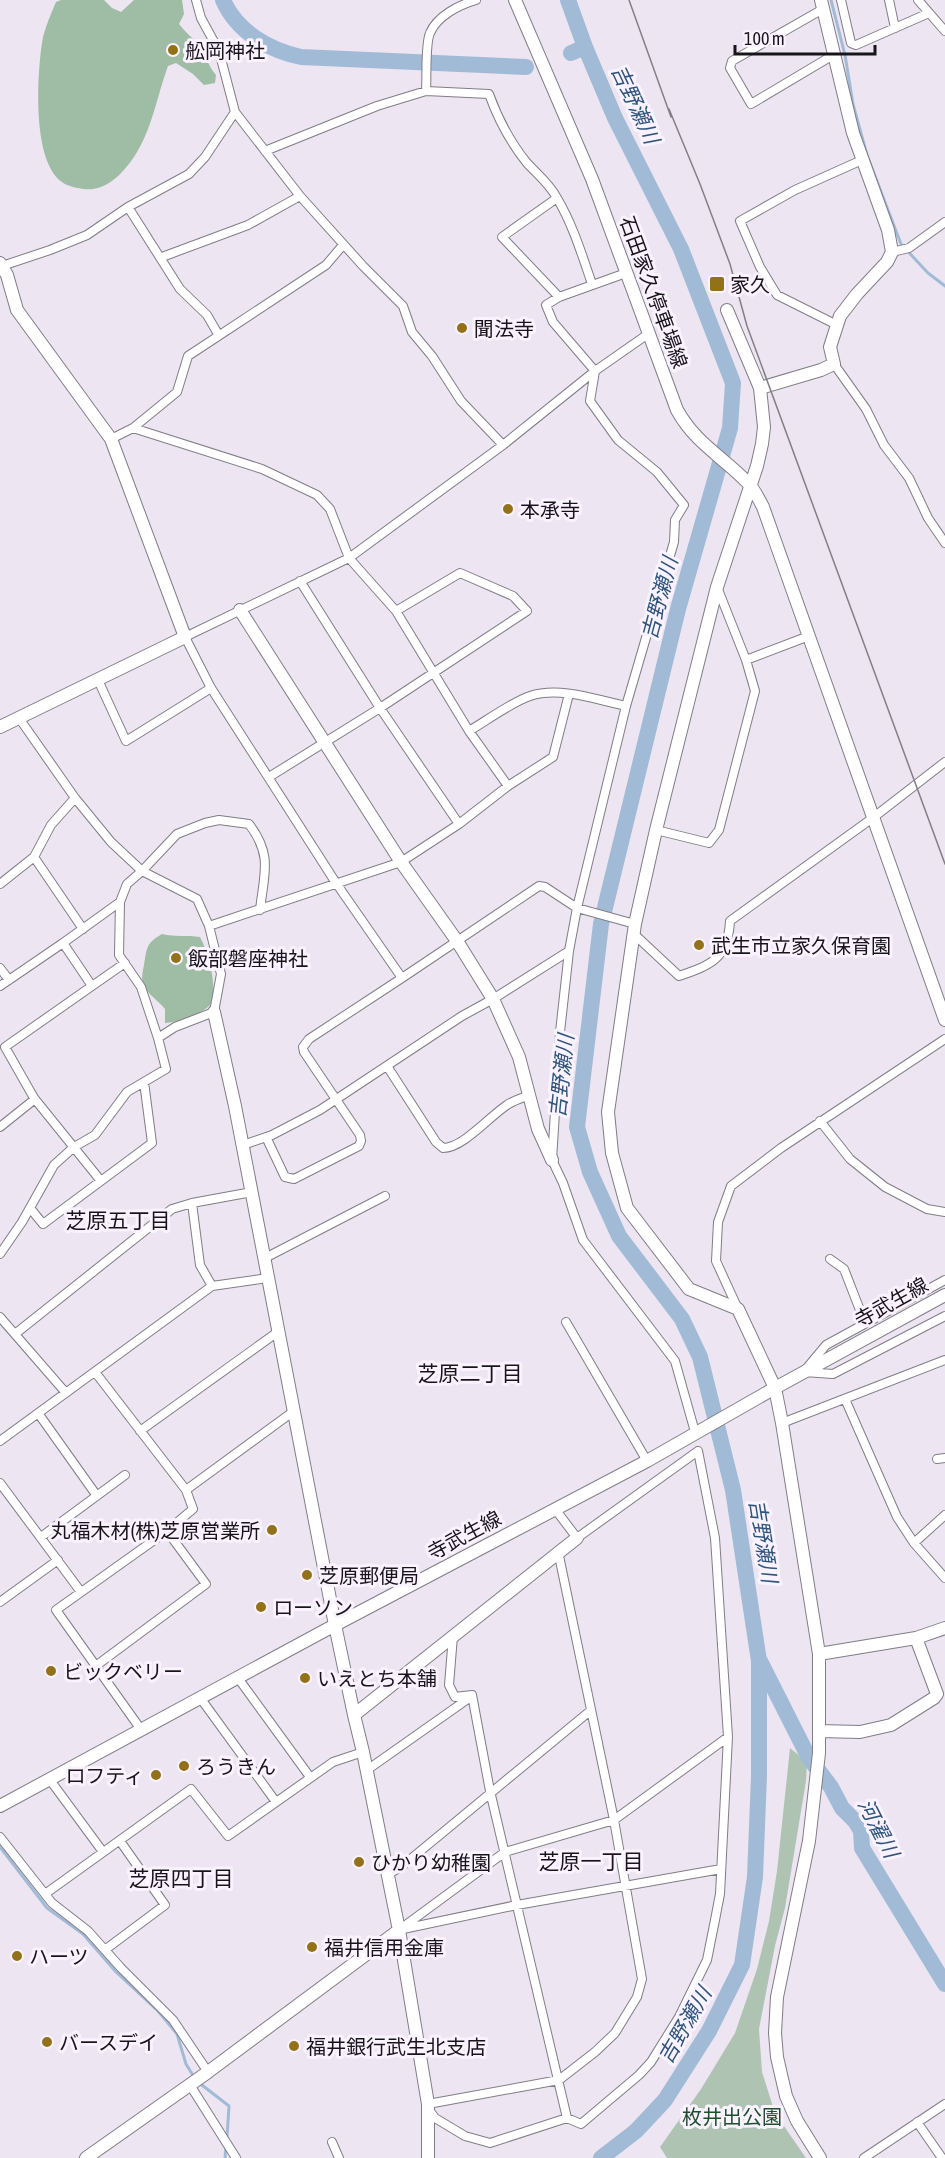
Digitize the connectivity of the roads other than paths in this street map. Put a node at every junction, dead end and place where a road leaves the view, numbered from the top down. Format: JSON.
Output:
{"nodes":[{"id":1,"x":196,"y":0,"type":"edge"},
{"id":2,"x":476,"y":0,"type":"edge"},
{"id":3,"x":514,"y":0,"type":"edge"},
{"id":4,"x":841,"y":0,"type":"edge"},
{"id":5,"x":889,"y":0,"type":"edge"},
{"id":6,"x":918,"y":0,"type":"edge"},
{"id":7,"x":822,"y":5,"type":"edge"},
{"id":8,"x":929,"y":13,"type":"junction"},
{"id":9,"x":895,"y":28,"type":"junction"},
{"id":10,"x":945,"y":31,"type":"edge"},
{"id":11,"x":835,"y":54,"type":"junction"},
{"id":12,"x":426,"y":91,"type":"junction"},
{"id":13,"x":235,"y":112,"type":"junction"},
{"id":14,"x":265,"y":151,"type":"junction"},
{"id":15,"x":862,"y":160,"type":"junction"},
{"id":16,"x":300,"y":196,"type":"junction"},
{"id":17,"x":558,"y":198,"type":"junction"},
{"id":18,"x":128,"y":207,"type":"junction"},
{"id":19,"x":945,"y":222,"type":"edge"},
{"id":20,"x":343,"y":245,"type":"junction"},
{"id":21,"x":900,"y":250,"type":"junction"},
{"id":22,"x":162,"y":257,"type":"junction"},
{"id":23,"x":1,"y":264,"type":"edge"},
{"id":24,"x":626,"y":273,"type":"junction"},
{"id":25,"x":592,"y":284,"type":"junction"},
{"id":26,"x":559,"y":297,"type":"junction"},
{"id":27,"x":727,"y":310,"type":"dead end"},
{"id":28,"x":837,"y":325,"type":"junction"},
{"id":29,"x":218,"y":334,"type":"junction"},
{"id":30,"x":648,"y":334,"type":"junction"},
{"id":31,"x":834,"y":364,"type":"junction"},
{"id":32,"x":596,"y":371,"type":"junction"},
{"id":33,"x":760,"y":388,"type":"junction"},
{"id":34,"x":132,"y":428,"type":"junction"},
{"id":35,"x":111,"y":439,"type":"junction"},
{"id":36,"x":503,"y":445,"type":"junction"},
{"id":37,"x":750,"y":485,"type":"junction"},
{"id":38,"x":945,"y":543,"type":"edge"},
{"id":39,"x":349,"y":558,"type":"junction"},
{"id":40,"x":300,"y":581,"type":"junction"},
{"id":41,"x":717,"y":586,"type":"junction"},
{"id":42,"x":240,"y":610,"type":"junction"},
{"id":43,"x":396,"y":612,"type":"junction"},
{"id":44,"x":809,"y":636,"type":"junction"},
{"id":45,"x":185,"y":637,"type":"junction"},
{"id":46,"x":746,"y":660,"type":"junction"},
{"id":47,"x":434,"y":671,"type":"junction"},
{"id":48,"x":98,"y":680,"type":"junction"},
{"id":49,"x":211,"y":688,"type":"junction"},
{"id":50,"x":569,"y":694,"type":"junction"},
{"id":51,"x":626,"y":706,"type":"junction"},
{"id":52,"x":380,"y":708,"type":"junction"},
{"id":53,"x":20,"y":718,"type":"junction"},
{"id":54,"x":0,"y":728,"type":"edge"},
{"id":55,"x":469,"y":731,"type":"junction"},
{"id":56,"x":324,"y":742,"type":"junction"},
{"id":57,"x":945,"y":762,"type":"edge"},
{"id":58,"x":269,"y":777,"type":"junction"},
{"id":59,"x":508,"y":786,"type":"junction"},
{"id":60,"x":75,"y":798,"type":"junction"},
{"id":61,"x":874,"y":817,"type":"junction"},
{"id":62,"x":459,"y":824,"type":"junction"},
{"id":63,"x":656,"y":830,"type":"junction"},
{"id":64,"x":34,"y":857,"type":"junction"},
{"id":65,"x":401,"y":862,"type":"junction"},
{"id":66,"x":142,"y":871,"type":"junction"},
{"id":67,"x":336,"y":883,"type":"junction"},
{"id":68,"x":0,"y":884,"type":"edge"},
{"id":69,"x":120,"y":902,"type":"junction"},
{"id":70,"x":577,"y":908,"type":"junction"},
{"id":71,"x":260,"y":910,"type":"junction"},
{"id":72,"x":209,"y":926,"type":"junction"},
{"id":73,"x":83,"y":928,"type":"junction"},
{"id":74,"x":634,"y":929,"type":"junction"},
{"id":75,"x":457,"y":941,"type":"junction"},
{"id":76,"x":63,"y":943,"type":"junction"},
{"id":77,"x":569,"y":951,"type":"junction"},
{"id":78,"x":125,"y":963,"type":"junction"},
{"id":79,"x":0,"y":968,"type":"edge"},
{"id":80,"x":402,"y":978,"type":"junction"},
{"id":81,"x":9,"y":980,"type":"junction"},
{"id":82,"x":0,"y":986,"type":"edge"},
{"id":83,"x":92,"y":986,"type":"junction"},
{"id":84,"x":493,"y":999,"type":"junction"},
{"id":85,"x":214,"y":1011,"type":"junction"},
{"id":86,"x":945,"y":1020,"type":"edge"},
{"id":87,"x":158,"y":1038,"type":"junction"},
{"id":88,"x":945,"y":1039,"type":"edge"},
{"id":89,"x":2,"y":1049,"type":"edge"},
{"id":90,"x":387,"y":1066,"type":"junction"},
{"id":91,"x":144,"y":1082,"type":"junction"},
{"id":92,"x":530,"y":1095,"type":"junction"},
{"id":93,"x":336,"y":1099,"type":"junction"},
{"id":94,"x":35,"y":1100,"type":"junction"},
{"id":95,"x":820,"y":1121,"type":"junction"},
{"id":96,"x":0,"y":1127,"type":"edge"},
{"id":97,"x":266,"y":1137,"type":"junction"},
{"id":98,"x":243,"y":1145,"type":"junction"},
{"id":99,"x":74,"y":1147,"type":"junction"},
{"id":100,"x":552,"y":1160,"type":"junction"},
{"id":101,"x":101,"y":1181,"type":"junction"},
{"id":102,"x":252,"y":1192,"type":"junction"},
{"id":103,"x":385,"y":1196,"type":"dead end"},
{"id":104,"x":192,"y":1203,"type":"junction"},
{"id":105,"x":30,"y":1208,"type":"junction"},
{"id":106,"x":945,"y":1212,"type":"edge"},
{"id":107,"x":0,"y":1254,"type":"edge"},
{"id":108,"x":265,"y":1258,"type":"junction"},
{"id":109,"x":830,"y":1259,"type":"dead end"},
{"id":110,"x":268,"y":1278,"type":"junction"},
{"id":111,"x":945,"y":1280,"type":"edge"},
{"id":112,"x":212,"y":1286,"type":"junction"},
{"id":113,"x":945,"y":1295,"type":"edge"},
{"id":114,"x":738,"y":1309,"type":"junction"},
{"id":115,"x":945,"y":1316,"type":"edge"},
{"id":116,"x":0,"y":1317,"type":"edge"},
{"id":117,"x":566,"y":1322,"type":"dead end"},
{"id":118,"x":865,"y":1323,"type":"junction"},
{"id":119,"x":279,"y":1330,"type":"junction"},
{"id":120,"x":15,"y":1334,"type":"junction"},
{"id":121,"x":945,"y":1360,"type":"edge"},
{"id":122,"x":95,"y":1372,"type":"junction"},
{"id":123,"x":804,"y":1372,"type":"junction"},
{"id":124,"x":771,"y":1390,"type":"junction"},
{"id":125,"x":66,"y":1393,"type":"junction"},
{"id":126,"x":845,"y":1399,"type":"junction"},
{"id":127,"x":294,"y":1411,"type":"junction"},
{"id":128,"x":38,"y":1413,"type":"junction"},
{"id":129,"x":782,"y":1424,"type":"junction"},
{"id":130,"x":699,"y":1430,"type":"junction"},
{"id":131,"x":140,"y":1431,"type":"junction"},
{"id":132,"x":0,"y":1441,"type":"edge"},
{"id":133,"x":646,"y":1461,"type":"junction"},
{"id":134,"x":124,"y":1475,"type":"dead end"},
{"id":135,"x":0,"y":1483,"type":"edge"},
{"id":136,"x":186,"y":1490,"type":"junction"},
{"id":137,"x":97,"y":1496,"type":"junction"},
{"id":138,"x":555,"y":1509,"type":"junction"},
{"id":139,"x":945,"y":1515,"type":"edge"},
{"id":140,"x":167,"y":1531,"type":"junction"},
{"id":141,"x":40,"y":1538,"type":"junction"},
{"id":142,"x":577,"y":1538,"type":"junction"},
{"id":143,"x":914,"y":1543,"type":"junction"},
{"id":144,"x":558,"y":1551,"type":"junction"},
{"id":145,"x":57,"y":1560,"type":"junction"},
{"id":146,"x":945,"y":1578,"type":"edge"},
{"id":147,"x":81,"y":1592,"type":"junction"},
{"id":148,"x":0,"y":1602,"type":"edge"},
{"id":149,"x":335,"y":1625,"type":"junction"},
{"id":150,"x":945,"y":1628,"type":"edge"},
{"id":151,"x":453,"y":1636,"type":"junction"},
{"id":152,"x":916,"y":1638,"type":"junction"},
{"id":153,"x":819,"y":1654,"type":"junction"},
{"id":154,"x":96,"y":1665,"type":"junction"},
{"id":155,"x":238,"y":1678,"type":"junction"},
{"id":156,"x":472,"y":1695,"type":"junction"},
{"id":157,"x":201,"y":1699,"type":"junction"},
{"id":158,"x":590,"y":1711,"type":"junction"},
{"id":159,"x":354,"y":1715,"type":"junction"},
{"id":160,"x":142,"y":1731,"type":"junction"},
{"id":161,"x":819,"y":1731,"type":"junction"},
{"id":162,"x":728,"y":1737,"type":"junction"},
{"id":163,"x":363,"y":1752,"type":"junction"},
{"id":164,"x":367,"y":1770,"type":"junction"},
{"id":165,"x":309,"y":1777,"type":"junction"},
{"id":166,"x":50,"y":1780,"type":"junction"},
{"id":167,"x":490,"y":1791,"type":"junction"},
{"id":168,"x":276,"y":1802,"type":"junction"},
{"id":169,"x":0,"y":1806,"type":"edge"},
{"id":170,"x":614,"y":1820,"type":"junction"},
{"id":171,"x":0,"y":1837,"type":"edge"},
{"id":172,"x":120,"y":1841,"type":"junction"},
{"id":173,"x":103,"y":1852,"type":"junction"},
{"id":174,"x":505,"y":1852,"type":"junction"},
{"id":175,"x":721,"y":1869,"type":"junction"},
{"id":176,"x":388,"y":1874,"type":"junction"},
{"id":177,"x":624,"y":1885,"type":"junction"},
{"id":178,"x":45,"y":1894,"type":"junction"},
{"id":179,"x":517,"y":1905,"type":"junction"},
{"id":180,"x":399,"y":1930,"type":"junction"},
{"id":181,"x":106,"y":1949,"type":"junction"},
{"id":182,"x":208,"y":2072,"type":"junction"},
{"id":183,"x":559,"y":2080,"type":"junction"},
{"id":184,"x":190,"y":2085,"type":"junction"},
{"id":185,"x":945,"y":2104,"type":"edge"},
{"id":186,"x":428,"y":2107,"type":"junction"},
{"id":187,"x":567,"y":2118,"type":"junction"},
{"id":188,"x":917,"y":2122,"type":"junction"},
{"id":189,"x":332,"y":2142,"type":"dead end"},
{"id":190,"x":86,"y":2158,"type":"edge"},
{"id":191,"x":236,"y":2158,"type":"edge"},
{"id":192,"x":339,"y":2158,"type":"edge"},
{"id":193,"x":428,"y":2158,"type":"edge"},
{"id":194,"x":820,"y":2158,"type":"edge"},
{"id":195,"x":864,"y":2158,"type":"edge"},
{"id":196,"x":942,"y":2158,"type":"edge"}],
"edges":[{"from":1,"to":13,"type":"street"},
{"from":2,"to":12,"type":"street"},
{"from":3,"to":24,"type":"street","name":"石田家久停車場線"},
{"from":4,"to":9,"type":"street"},
{"from":5,"to":9,"type":"street"},
{"from":6,"to":8,"type":"street"},
{"from":7,"to":11,"type":"street"},
{"from":7,"to":11,"type":"street"},
{"from":8,"to":9,"type":"street"},
{"from":8,"to":10,"type":"street"},
{"from":11,"to":15,"type":"street"},
{"from":12,"to":14,"type":"street"},
{"from":12,"to":17,"type":"street"},
{"from":13,"to":14,"type":"street"},
{"from":13,"to":18,"type":"street"},
{"from":14,"to":16,"type":"street"},
{"from":15,"to":21,"type":"street"},
{"from":15,"to":28,"type":"street"},
{"from":16,"to":20,"type":"street"},
{"from":16,"to":22,"type":"street"},
{"from":17,"to":25,"type":"street"},
{"from":17,"to":26,"type":"street"},
{"from":18,"to":22,"type":"street"},
{"from":18,"to":23,"type":"street"},
{"from":19,"to":21,"type":"street"},
{"from":20,"to":29,"type":"street"},
{"from":20,"to":36,"type":"street"},
{"from":21,"to":28,"type":"street"},
{"from":22,"to":29,"type":"street"},
{"from":23,"to":35,"type":"street"},
{"from":24,"to":25,"type":"street"},
{"from":24,"to":30,"type":"street","name":"石田家久停車場線"},
{"from":25,"to":26,"type":"street"},
{"from":26,"to":32,"type":"street"},
{"from":27,"to":33,"type":"street"},
{"from":28,"to":31,"type":"street"},
{"from":29,"to":34,"type":"street"},
{"from":30,"to":32,"type":"street"},
{"from":30,"to":37,"type":"street","name":"石田家久停車場線"},
{"from":31,"to":33,"type":"street"},
{"from":31,"to":38,"type":"street"},
{"from":32,"to":36,"type":"street"},
{"from":32,"to":51,"type":"street"},
{"from":33,"to":37,"type":"street"},
{"from":34,"to":35,"type":"street"},
{"from":34,"to":39,"type":"street"},
{"from":35,"to":45,"type":"street"},
{"from":36,"to":39,"type":"street"},
{"from":37,"to":41,"type":"street"},
{"from":37,"to":44,"type":"street","name":"石田家久停車場線"},
{"from":39,"to":40,"type":"street"},
{"from":39,"to":43,"type":"street"},
{"from":40,"to":42,"type":"street"},
{"from":40,"to":52,"type":"street"},
{"from":41,"to":46,"type":"street"},
{"from":41,"to":63,"type":"street"},
{"from":42,"to":45,"type":"street"},
{"from":42,"to":56,"type":"street"},
{"from":43,"to":47,"type":"street"},
{"from":43,"to":47,"type":"street"},
{"from":44,"to":46,"type":"street"},
{"from":44,"to":61,"type":"street","name":"石田家久停車場線"},
{"from":45,"to":48,"type":"street"},
{"from":45,"to":49,"type":"street"},
{"from":46,"to":63,"type":"street"},
{"from":47,"to":52,"type":"street"},
{"from":47,"to":55,"type":"street"},
{"from":48,"to":49,"type":"street"},
{"from":48,"to":53,"type":"street"},
{"from":49,"to":58,"type":"street"},
{"from":50,"to":51,"type":"street"},
{"from":50,"to":55,"type":"street"},
{"from":50,"to":59,"type":"street"},
{"from":51,"to":70,"type":"street"},
{"from":52,"to":56,"type":"street"},
{"from":52,"to":62,"type":"street"},
{"from":53,"to":54,"type":"street"},
{"from":53,"to":60,"type":"street"},
{"from":55,"to":59,"type":"street"},
{"from":56,"to":58,"type":"street"},
{"from":56,"to":65,"type":"street"},
{"from":57,"to":61,"type":"street"},
{"from":58,"to":67,"type":"street"},
{"from":59,"to":62,"type":"street"},
{"from":60,"to":64,"type":"street"},
{"from":60,"to":66,"type":"street"},
{"from":61,"to":74,"type":"street"},
{"from":61,"to":86,"type":"street","name":"石田家久停車場線"},
{"from":62,"to":65,"type":"street"},
{"from":63,"to":74,"type":"street"},
{"from":64,"to":68,"type":"street"},
{"from":64,"to":73,"type":"street"},
{"from":65,"to":67,"type":"street"},
{"from":65,"to":75,"type":"street"},
{"from":66,"to":69,"type":"street"},
{"from":66,"to":71,"type":"street"},
{"from":66,"to":72,"type":"street"},
{"from":67,"to":71,"type":"street"},
{"from":67,"to":80,"type":"street"},
{"from":69,"to":73,"type":"street"},
{"from":69,"to":78,"type":"street"},
{"from":70,"to":74,"type":"street"},
{"from":70,"to":75,"type":"street"},
{"from":70,"to":77,"type":"street"},
{"from":71,"to":72,"type":"street"},
{"from":72,"to":85,"type":"street"},
{"from":73,"to":76,"type":"street"},
{"from":74,"to":114,"type":"street"},
{"from":75,"to":80,"type":"street"},
{"from":75,"to":84,"type":"street"},
{"from":76,"to":81,"type":"street"},
{"from":76,"to":83,"type":"street"},
{"from":77,"to":84,"type":"street"},
{"from":77,"to":100,"type":"street"},
{"from":78,"to":83,"type":"street"},
{"from":78,"to":87,"type":"street"},
{"from":79,"to":81,"type":"street"},
{"from":80,"to":93,"type":"street"},
{"from":81,"to":82,"type":"street"},
{"from":83,"to":89,"type":"street"},
{"from":84,"to":90,"type":"street"},
{"from":84,"to":92,"type":"street"},
{"from":85,"to":87,"type":"street"},
{"from":85,"to":98,"type":"street"},
{"from":87,"to":91,"type":"street"},
{"from":88,"to":95,"type":"street"},
{"from":89,"to":94,"type":"street"},
{"from":90,"to":92,"type":"street"},
{"from":90,"to":93,"type":"street"},
{"from":91,"to":99,"type":"street"},
{"from":91,"to":101,"type":"street"},
{"from":92,"to":100,"type":"street"},
{"from":93,"to":97,"type":"street"},
{"from":93,"to":97,"type":"street"},
{"from":94,"to":96,"type":"street"},
{"from":94,"to":99,"type":"street"},
{"from":95,"to":106,"type":"street"},
{"from":95,"to":114,"type":"street"},
{"from":97,"to":98,"type":"street"},
{"from":98,"to":102,"type":"street"},
{"from":99,"to":101,"type":"street"},
{"from":99,"to":105,"type":"street"},
{"from":100,"to":130,"type":"street"},
{"from":101,"to":105,"type":"street"},
{"from":102,"to":104,"type":"street"},
{"from":102,"to":108,"type":"street"},
{"from":103,"to":108,"type":"street"},
{"from":104,"to":112,"type":"street"},
{"from":104,"to":120,"type":"street"},
{"from":105,"to":107,"type":"street"},
{"from":108,"to":110,"type":"street"},
{"from":109,"to":118,"type":"street"},
{"from":110,"to":112,"type":"street"},
{"from":110,"to":119,"type":"street"},
{"from":111,"to":118,"type":"street"},
{"from":112,"to":122,"type":"street"},
{"from":113,"to":123,"type":"street","name":"寺武生線"},
{"from":114,"to":124,"type":"street"},
{"from":115,"to":123,"type":"street"},
{"from":116,"to":120,"type":"street"},
{"from":117,"to":133,"type":"street"},
{"from":118,"to":123,"type":"street"},
{"from":119,"to":127,"type":"street"},
{"from":119,"to":131,"type":"street"},
{"from":120,"to":125,"type":"street"},
{"from":121,"to":126,"type":"street"},
{"from":122,"to":125,"type":"street"},
{"from":122,"to":131,"type":"street"},
{"from":123,"to":124,"type":"street","name":"寺武生線"},
{"from":124,"to":129,"type":"street"},
{"from":124,"to":130,"type":"street","name":"寺武生線"},
{"from":125,"to":128,"type":"street"},
{"from":126,"to":129,"type":"street"},
{"from":126,"to":143,"type":"street"},
{"from":127,"to":136,"type":"street"},
{"from":127,"to":149,"type":"street"},
{"from":128,"to":132,"type":"street"},
{"from":128,"to":137,"type":"street"},
{"from":129,"to":153,"type":"street"},
{"from":130,"to":133,"type":"street","name":"寺武生線"},
{"from":131,"to":136,"type":"street"},
{"from":133,"to":138,"type":"street","name":"寺武生線"},
{"from":134,"to":137,"type":"street"},
{"from":135,"to":141,"type":"street"},
{"from":136,"to":140,"type":"street"},
{"from":137,"to":141,"type":"street"},
{"from":138,"to":142,"type":"street"},
{"from":138,"to":149,"type":"street","name":"寺武生線"},
{"from":139,"to":143,"type":"street"},
{"from":140,"to":147,"type":"street"},
{"from":140,"to":154,"type":"street"},
{"from":141,"to":145,"type":"street"},
{"from":142,"to":144,"type":"street"},
{"from":142,"to":162,"type":"street"},
{"from":143,"to":146,"type":"street"},
{"from":144,"to":151,"type":"street"},
{"from":144,"to":158,"type":"street"},
{"from":145,"to":147,"type":"street"},
{"from":145,"to":148,"type":"street"},
{"from":147,"to":154,"type":"street"},
{"from":149,"to":155,"type":"street","name":"寺武生線"},
{"from":149,"to":159,"type":"street"},
{"from":150,"to":152,"type":"street"},
{"from":151,"to":156,"type":"street"},
{"from":151,"to":159,"type":"street"},
{"from":152,"to":153,"type":"street"},
{"from":152,"to":161,"type":"street"},
{"from":153,"to":161,"type":"street"},
{"from":154,"to":160,"type":"street"},
{"from":155,"to":157,"type":"street","name":"寺武生線"},
{"from":155,"to":165,"type":"street"},
{"from":156,"to":164,"type":"street"},
{"from":156,"to":167,"type":"street"},
{"from":157,"to":160,"type":"street","name":"寺武生線"},
{"from":157,"to":168,"type":"street"},
{"from":158,"to":167,"type":"street"},
{"from":158,"to":170,"type":"street"},
{"from":159,"to":163,"type":"street"},
{"from":160,"to":166,"type":"street","name":"寺武生線"},
{"from":161,"to":194,"type":"street"},
{"from":162,"to":170,"type":"street"},
{"from":162,"to":175,"type":"street"},
{"from":163,"to":164,"type":"street"},
{"from":163,"to":165,"type":"street"},
{"from":164,"to":176,"type":"street"},
{"from":165,"to":168,"type":"street"},
{"from":166,"to":169,"type":"street","name":"寺武生線"},
{"from":166,"to":173,"type":"street"},
{"from":167,"to":174,"type":"street"},
{"from":167,"to":176,"type":"street"},
{"from":168,"to":172,"type":"street"},
{"from":170,"to":174,"type":"street"},
{"from":170,"to":177,"type":"street"},
{"from":171,"to":178,"type":"street"},
{"from":172,"to":173,"type":"street"},
{"from":172,"to":181,"type":"street"},
{"from":173,"to":178,"type":"street"},
{"from":174,"to":179,"type":"street"},
{"from":174,"to":180,"type":"street"},
{"from":175,"to":177,"type":"street"},
{"from":175,"to":187,"type":"street"},
{"from":176,"to":180,"type":"street"},
{"from":177,"to":179,"type":"street"},
{"from":177,"to":183,"type":"street"},
{"from":178,"to":181,"type":"street"},
{"from":179,"to":180,"type":"street"},
{"from":179,"to":183,"type":"street"},
{"from":180,"to":182,"type":"street"},
{"from":180,"to":186,"type":"street"},
{"from":181,"to":182,"type":"street"},
{"from":182,"to":184,"type":"street"},
{"from":183,"to":186,"type":"street"},
{"from":183,"to":187,"type":"street"},
{"from":184,"to":190,"type":"street"},
{"from":184,"to":191,"type":"street"},
{"from":185,"to":188,"type":"street"},
{"from":186,"to":187,"type":"street"},
{"from":186,"to":193,"type":"street"},
{"from":188,"to":195,"type":"street"},
{"from":188,"to":196,"type":"street"},
{"from":189,"to":192,"type":"street"}]}
